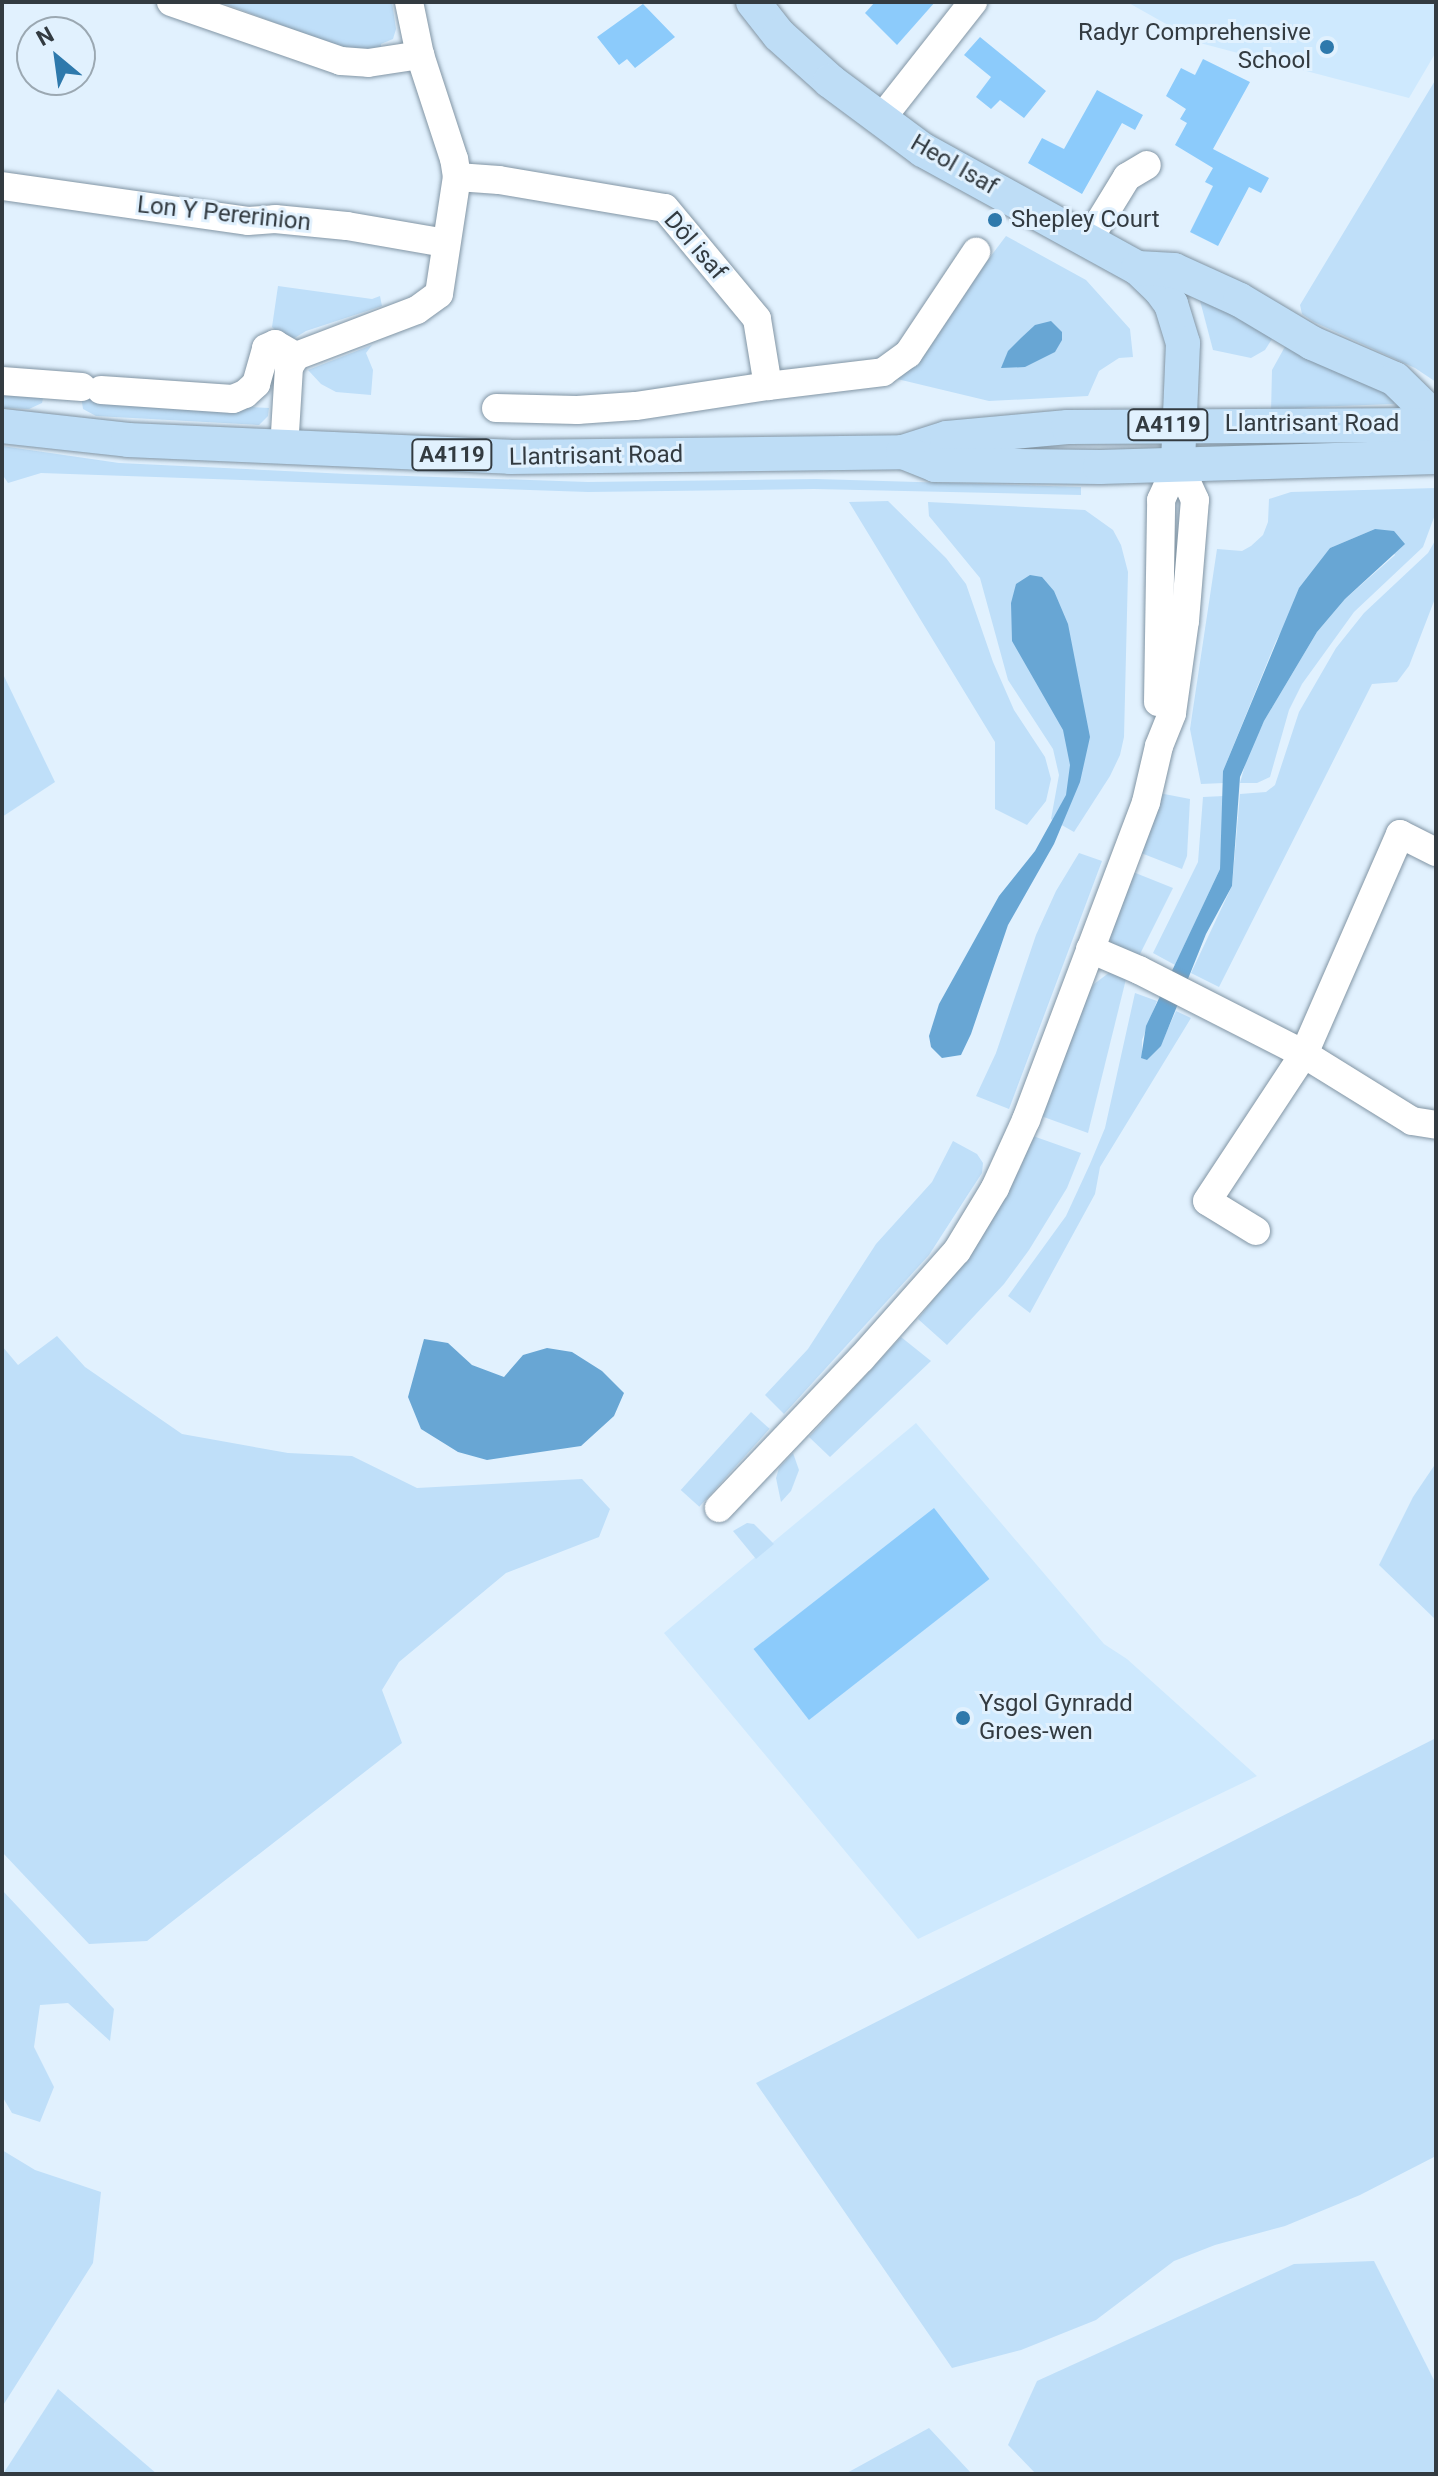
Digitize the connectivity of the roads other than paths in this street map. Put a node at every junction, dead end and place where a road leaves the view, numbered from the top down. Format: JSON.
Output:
{"nodes":[{"id":1,"x":171,"y":2,"type":"edge"},
{"id":2,"x":409,"y":2,"type":"edge"},
{"id":3,"x":753,"y":2,"type":"edge"},
{"id":4,"x":973,"y":2,"type":"edge"},
{"id":5,"x":420,"y":55,"type":"junction"},
{"id":6,"x":881,"y":119,"type":"junction"},
{"id":7,"x":1147,"y":165,"type":"dead end"},
{"id":8,"x":457,"y":177,"type":"junction"},
{"id":9,"x":2,"y":186,"type":"edge"},
{"id":10,"x":1089,"y":239,"type":"junction"},
{"id":11,"x":445,"y":243,"type":"junction"},
{"id":12,"x":976,"y":252,"type":"dead end"},
{"id":13,"x":1138,"y":268,"type":"junction"},
{"id":14,"x":296,"y":356,"type":"junction"},
{"id":15,"x":2,"y":381,"type":"edge"},
{"id":16,"x":768,"y":386,"type":"junction"},
{"id":17,"x":82,"y":387,"type":"junction"},
{"id":18,"x":496,"y":408,"type":"dead end"},
{"id":19,"x":1436,"y":419,"type":"edge"},
{"id":20,"x":1181,"y":425,"type":"junction"},
{"id":21,"x":1436,"y":425,"type":"edge"},
{"id":22,"x":2,"y":426,"type":"edge"},
{"id":23,"x":60,"y":432,"type":"junction"},
{"id":24,"x":284,"y":449,"type":"junction"},
{"id":25,"x":903,"y":452,"type":"junction"},
{"id":26,"x":1436,"y":457,"type":"edge"},
{"id":27,"x":1178,"y":463,"type":"junction"},
{"id":28,"x":1436,"y":852,"type":"edge"},
{"id":29,"x":1090,"y":949,"type":"junction"},
{"id":30,"x":1304,"y":1054,"type":"junction"},
{"id":31,"x":1436,"y":1125,"type":"edge"},
{"id":32,"x":1256,"y":1231,"type":"dead end"},
{"id":33,"x":719,"y":1508,"type":"dead end"}],
"edges":[{"from":1,"to":5,"type":"street"},
{"from":2,"to":5,"type":"street"},
{"from":3,"to":6,"type":"main road","name":"Heol Isaf"},
{"from":4,"to":6,"type":"street","name":"Heol Isaf"},
{"from":5,"to":8,"type":"street"},
{"from":6,"to":10,"type":"main road","name":"Heol Isaf"},
{"from":7,"to":10,"type":"street"},
{"from":8,"to":11,"type":"street"},
{"from":8,"to":16,"type":"street","name":"Dôl isaf"},
{"from":9,"to":11,"type":"street","name":"Lon Y Pererinion"},
{"from":10,"to":13,"type":"main road","name":"Heol Isaf"},
{"from":11,"to":14,"type":"street"},
{"from":12,"to":16,"type":"street"},
{"from":13,"to":19,"type":"main road"},
{"from":13,"to":20,"type":"main road","name":"Heol Isaf"},
{"from":14,"to":17,"type":"street"},
{"from":14,"to":24,"type":"street"},
{"from":15,"to":17,"type":"street"},
{"from":16,"to":18,"type":"street"},
{"from":17,"to":23,"type":"street"},
{"from":20,"to":21,"type":"main road","name":"Llantrisant Road","number":"A4119"},
{"from":20,"to":25,"type":"main road","name":"Llantrisant Road","number":"A4119"},
{"from":20,"to":27,"type":"main road","name":"Heol Isaf"},
{"from":22,"to":23,"type":"main road","name":"Llantrisant Road","number":"A4119"},
{"from":23,"to":24,"type":"main road","name":"Llantrisant Road","number":"A4119"},
{"from":24,"to":25,"type":"main road","name":"Llantrisant Road","number":"A4119"},
{"from":25,"to":27,"type":"main road","name":"Llantrisant Road","number":"A4119"},
{"from":26,"to":27,"type":"main road","name":"Llantrisant Road","number":"A4119"},
{"from":27,"to":29,"type":"street"},
{"from":28,"to":30,"type":"street"},
{"from":29,"to":30,"type":"street"},
{"from":29,"to":33,"type":"street"},
{"from":30,"to":31,"type":"street"},
{"from":30,"to":32,"type":"street"}]}
